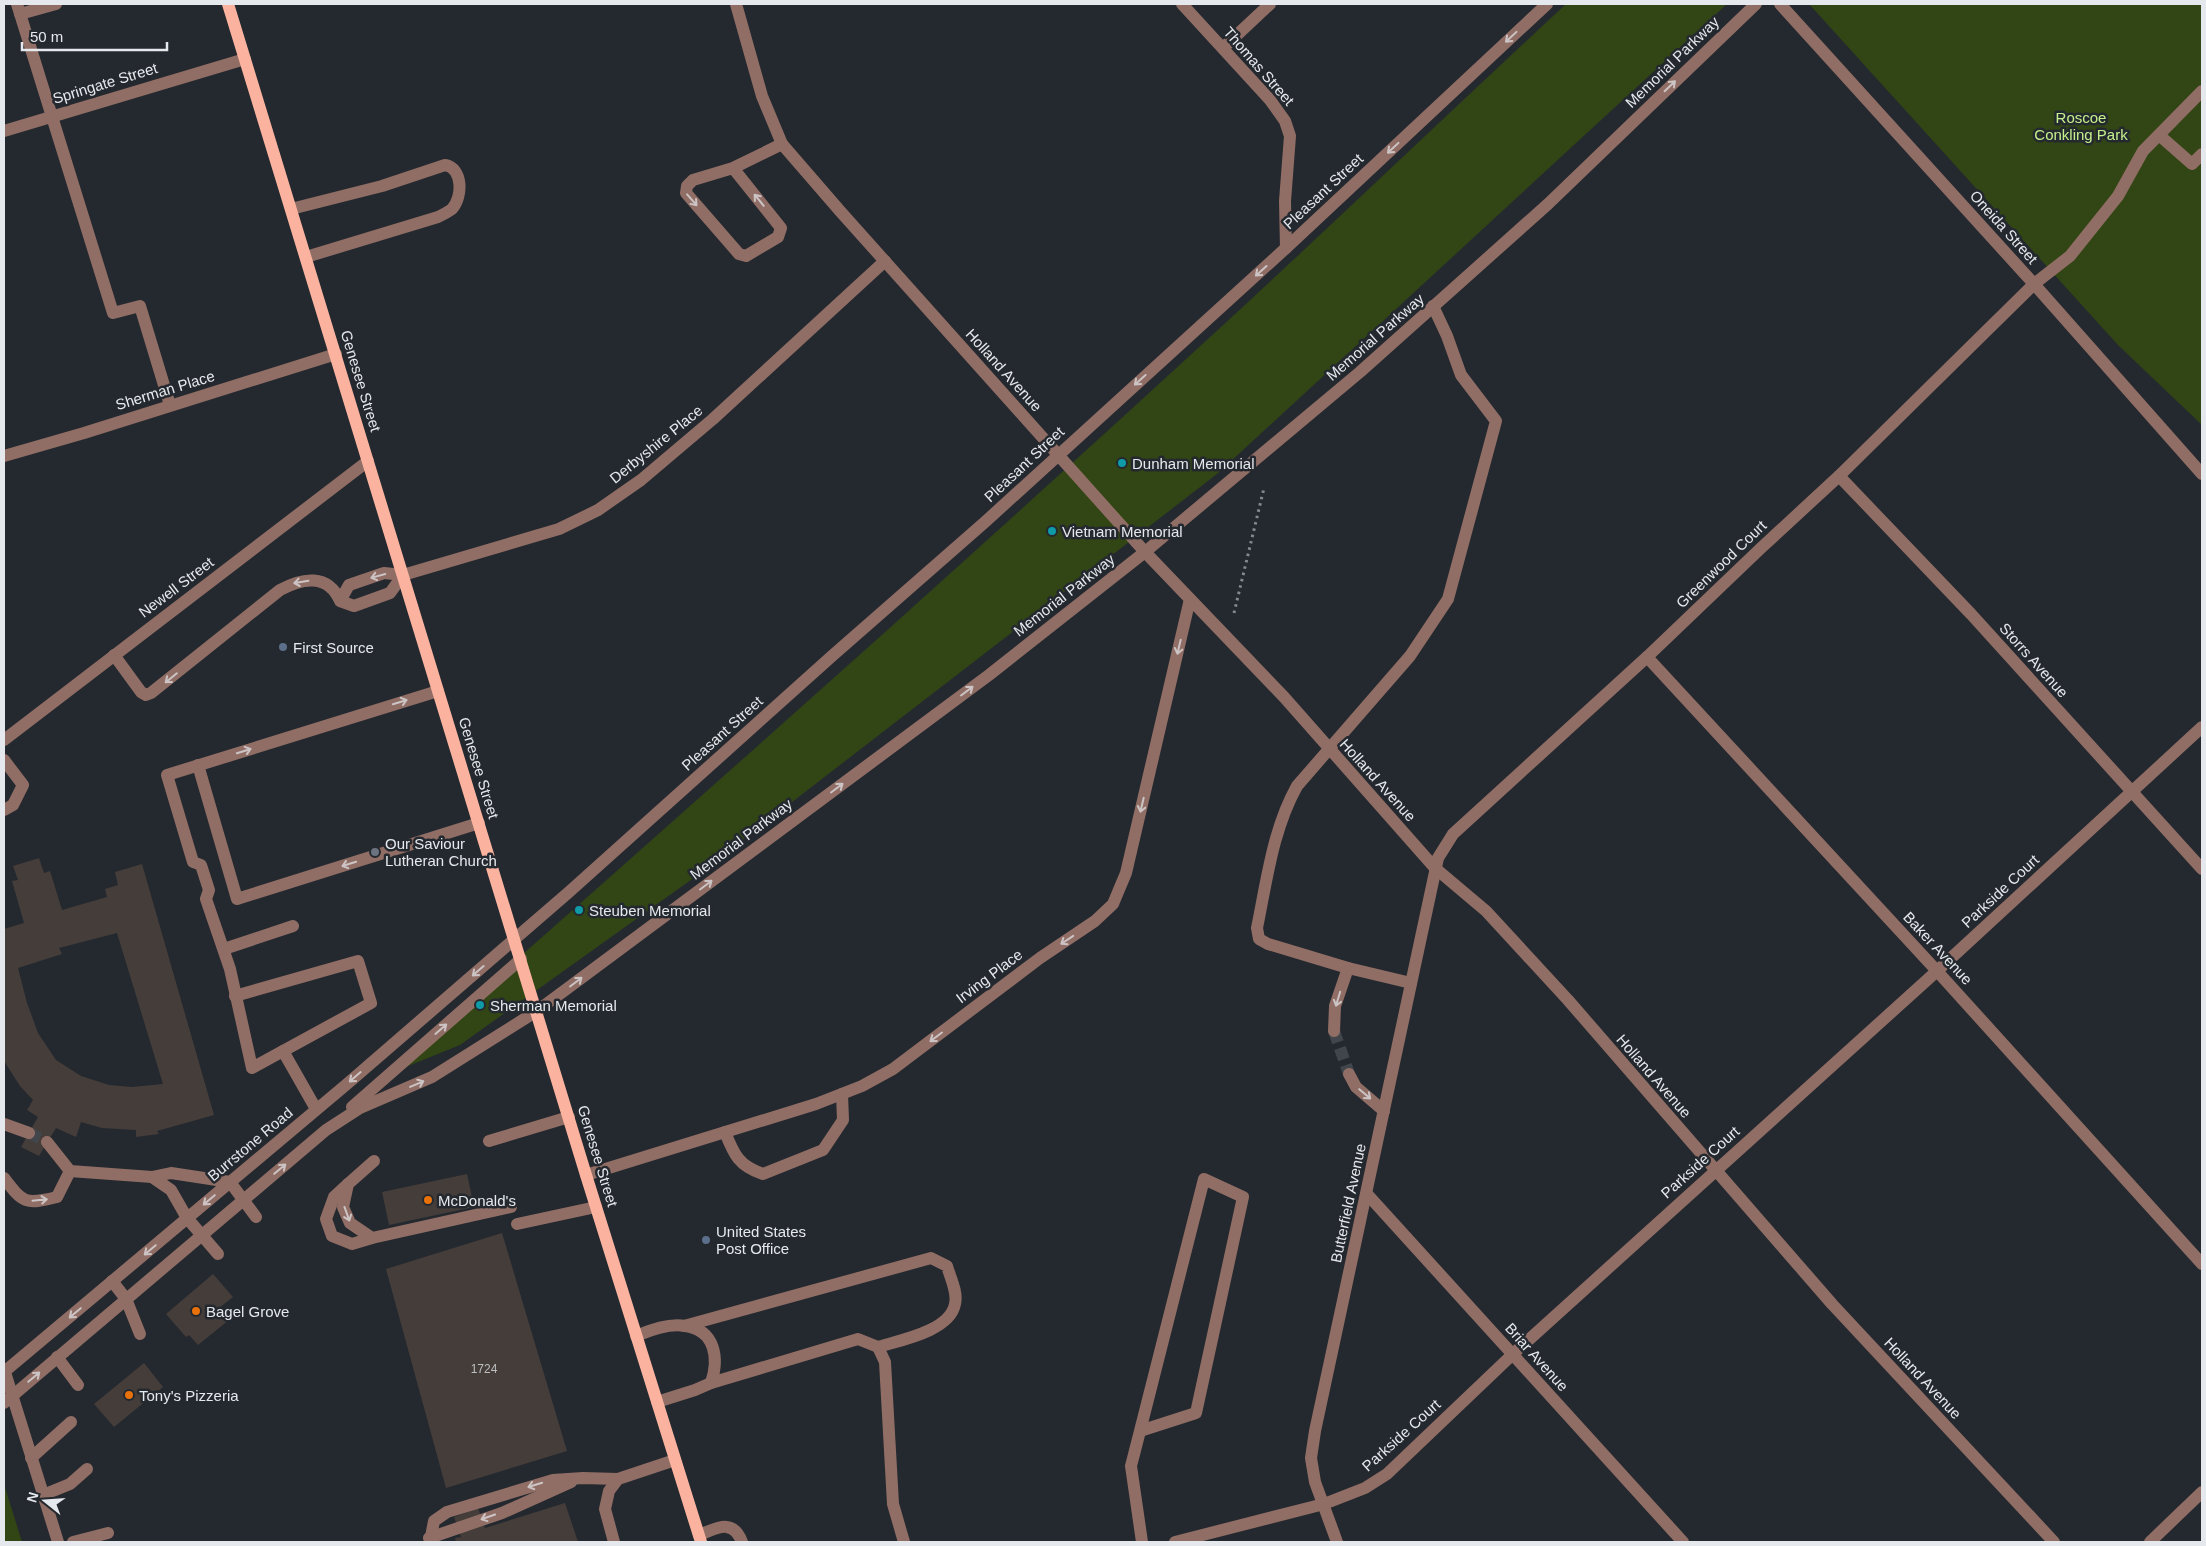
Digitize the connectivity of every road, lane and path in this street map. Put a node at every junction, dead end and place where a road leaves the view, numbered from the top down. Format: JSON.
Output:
{"nodes":[{"id":1,"x":56,"y":4,"type":"edge"},
{"id":2,"x":228,"y":4,"type":"edge"},
{"id":3,"x":736,"y":4,"type":"edge"},
{"id":4,"x":1182,"y":4,"type":"edge"},
{"id":5,"x":1270,"y":4,"type":"edge"},
{"id":6,"x":1547,"y":4,"type":"edge"},
{"id":7,"x":1756,"y":4,"type":"edge"},
{"id":8,"x":1780,"y":4,"type":"edge"},
{"id":9,"x":18,"y":9,"type":"edge"},
{"id":10,"x":1223,"y":48,"type":"junction"},
{"id":11,"x":245,"y":58,"type":"junction"},
{"id":12,"x":2202,"y":91,"type":"edge"},
{"id":13,"x":51,"y":117,"type":"junction"},
{"id":14,"x":4,"y":131,"type":"edge"},
{"id":15,"x":2159,"y":135,"type":"junction"},
{"id":16,"x":782,"y":144,"type":"junction"},
{"id":17,"x":2202,"y":154,"type":"edge"},
{"id":18,"x":733,"y":168,"type":"junction"},
{"id":19,"x":291,"y":209,"type":"junction"},
{"id":20,"x":1286,"y":248,"type":"junction"},
{"id":21,"x":306,"y":257,"type":"junction"},
{"id":22,"x":885,"y":261,"type":"junction"},
{"id":23,"x":2034,"y":284,"type":"junction"},
{"id":24,"x":1433,"y":306,"type":"junction"},
{"id":25,"x":336,"y":354,"type":"junction"},
{"id":26,"x":170,"y":405,"type":"junction"},
{"id":27,"x":1058,"y":454,"type":"junction"},
{"id":28,"x":4,"y":456,"type":"edge"},
{"id":29,"x":368,"y":461,"type":"junction"},
{"id":30,"x":2202,"y":474,"type":"edge"},
{"id":31,"x":1839,"y":476,"type":"junction"},
{"id":32,"x":1264,"y":488,"type":"dead end"},
{"id":33,"x":1145,"y":552,"type":"junction"},
{"id":34,"x":403,"y":575,"type":"junction"},
{"id":35,"x":1190,"y":599,"type":"junction"},
{"id":36,"x":340,"y":601,"type":"junction"},
{"id":37,"x":1234,"y":612,"type":"dead end"},
{"id":38,"x":114,"y":655,"type":"junction"},
{"id":39,"x":1647,"y":658,"type":"junction"},
{"id":40,"x":438,"y":691,"type":"junction"},
{"id":41,"x":2202,"y":727,"type":"edge"},
{"id":42,"x":4,"y":740,"type":"edge"},
{"id":43,"x":1330,"y":750,"type":"junction"},
{"id":44,"x":4,"y":760,"type":"edge"},
{"id":45,"x":198,"y":765,"type":"junction"},
{"id":46,"x":2131,"y":792,"type":"junction"},
{"id":47,"x":4,"y":810,"type":"edge"},
{"id":48,"x":479,"y":823,"type":"junction"},
{"id":49,"x":1434,"y":868,"type":"junction"},
{"id":50,"x":2202,"y":868,"type":"edge"},
{"id":51,"x":293,"y":926,"type":"dead end"},
{"id":52,"x":515,"y":940,"type":"junction"},
{"id":53,"x":224,"y":949,"type":"junction"},
{"id":54,"x":521,"y":959,"type":"junction"},
{"id":55,"x":1348,"y":968,"type":"junction"},
{"id":56,"x":1937,"y":971,"type":"junction"},
{"id":57,"x":1411,"y":983,"type":"junction"},
{"id":58,"x":235,"y":996,"type":"junction"},
{"id":59,"x":537,"y":1011,"type":"junction"},
{"id":60,"x":1334,"y":1031,"type":"tunnel mouth"},
{"id":61,"x":283,"y":1051,"type":"junction"},
{"id":62,"x":1350,"y":1074,"type":"tunnel mouth"},
{"id":63,"x":842,"y":1094,"type":"junction"},
{"id":64,"x":316,"y":1109,"type":"junction"},
{"id":65,"x":1384,"y":1111,"type":"junction"},
{"id":66,"x":569,"y":1117,"type":"junction"},
{"id":67,"x":4,"y":1124,"type":"edge"},
{"id":68,"x":326,"y":1130,"type":"junction"},
{"id":69,"x":725,"y":1132,"type":"junction"},
{"id":70,"x":29,"y":1133,"type":"tunnel mouth"},
{"id":71,"x":489,"y":1141,"type":"dead end"},
{"id":72,"x":47,"y":1142,"type":"tunnel mouth"},
{"id":73,"x":374,"y":1161,"type":"dead end"},
{"id":74,"x":70,"y":1171,"type":"junction"},
{"id":75,"x":1714,"y":1171,"type":"junction"},
{"id":76,"x":586,"y":1175,"type":"junction"},
{"id":77,"x":152,"y":1177,"type":"junction"},
{"id":78,"x":4,"y":1178,"type":"edge"},
{"id":79,"x":230,"y":1182,"type":"junction"},
{"id":80,"x":348,"y":1184,"type":"junction"},
{"id":81,"x":1367,"y":1194,"type":"junction"},
{"id":82,"x":243,"y":1200,"type":"junction"},
{"id":83,"x":511,"y":1207,"type":"dead end"},
{"id":84,"x":596,"y":1207,"type":"junction"},
{"id":85,"x":187,"y":1218,"type":"junction"},
{"id":86,"x":256,"y":1218,"type":"dead end"},
{"id":87,"x":516,"y":1224,"type":"dead end"},
{"id":88,"x":201,"y":1236,"type":"junction"},
{"id":89,"x":372,"y":1238,"type":"junction"},
{"id":90,"x":218,"y":1254,"type":"dead end"},
{"id":91,"x":2202,"y":1264,"type":"edge"},
{"id":92,"x":112,"y":1281,"type":"junction"},
{"id":93,"x":126,"y":1299,"type":"junction"},
{"id":94,"x":684,"y":1326,"type":"junction"},
{"id":95,"x":140,"y":1334,"type":"dead end"},
{"id":96,"x":636,"y":1336,"type":"junction"},
{"id":97,"x":878,"y":1347,"type":"junction"},
{"id":98,"x":1513,"y":1354,"type":"junction"},
{"id":99,"x":57,"y":1357,"type":"junction"},
{"id":100,"x":4,"y":1371,"type":"edge"},
{"id":101,"x":711,"y":1383,"type":"junction"},
{"id":102,"x":78,"y":1385,"type":"dead end"},
{"id":103,"x":8,"y":1400,"type":"edge"},
{"id":104,"x":657,"y":1402,"type":"junction"},
{"id":105,"x":71,"y":1422,"type":"dead end"},
{"id":106,"x":1140,"y":1431,"type":"junction"},
{"id":107,"x":31,"y":1458,"type":"junction"},
{"id":108,"x":675,"y":1460,"type":"junction"},
{"id":109,"x":87,"y":1469,"type":"dead end"},
{"id":110,"x":581,"y":1478,"type":"junction"},
{"id":111,"x":618,"y":1479,"type":"junction"},
{"id":112,"x":2202,"y":1492,"type":"edge"},
{"id":113,"x":43,"y":1495,"type":"junction"},
{"id":114,"x":1324,"y":1504,"type":"junction"},
{"id":115,"x":108,"y":1532,"type":"dead end"},
{"id":116,"x":700,"y":1538,"type":"edge"},
{"id":117,"x":429,"y":1540,"type":"edge"},
{"id":118,"x":58,"y":1542,"type":"edge"},
{"id":119,"x":72,"y":1542,"type":"edge"},
{"id":120,"x":614,"y":1542,"type":"edge"},
{"id":121,"x":742,"y":1542,"type":"edge"},
{"id":122,"x":904,"y":1542,"type":"edge"},
{"id":123,"x":1142,"y":1542,"type":"edge"},
{"id":124,"x":1175,"y":1542,"type":"edge"},
{"id":125,"x":1337,"y":1542,"type":"edge"},
{"id":126,"x":1683,"y":1542,"type":"edge"},
{"id":127,"x":2054,"y":1542,"type":"edge"},
{"id":128,"x":2150,"y":1542,"type":"edge"}],
"edges":[{"from":1,"to":9,"type":"street"},
{"from":2,"to":11,"type":"main road","name":"Genesee Street"},
{"from":3,"to":16,"type":"street","name":"Holland Avenue"},
{"from":4,"to":10,"type":"street","name":"Thomas Street"},
{"from":5,"to":10,"type":"street"},
{"from":6,"to":20,"type":"street","name":"Pleasant Street","one_way":true},
{"from":24,"to":7,"type":"street","name":"Memorial Parkway","one_way":true},
{"from":8,"to":23,"type":"street","name":"Oneida Street"},
{"from":9,"to":13,"type":"street"},
{"from":10,"to":20,"type":"street","name":"Thomas Street"},
{"from":11,"to":13,"type":"street","name":"Springate Street"},
{"from":11,"to":19,"type":"main road","name":"Genesee Street"},
{"from":12,"to":15,"type":"street","name":"Greenwood Court"},
{"from":13,"to":14,"type":"street","name":"Springate Street"},
{"from":13,"to":26,"type":"street"},
{"from":15,"to":17,"type":"street"},
{"from":15,"to":23,"type":"street","name":"Greenwood Court"},
{"from":16,"to":18,"type":"street"},
{"from":16,"to":22,"type":"street","name":"Holland Avenue"},
{"from":18,"to":18,"type":"street","one_way":true},
{"from":19,"to":21,"type":"main road","name":"Genesee Street"},
{"from":19,"to":21,"type":"street"},
{"from":20,"to":27,"type":"street","name":"Pleasant Street","one_way":true},
{"from":21,"to":25,"type":"main road","name":"Genesee Street"},
{"from":22,"to":27,"type":"street","name":"Holland Avenue"},
{"from":22,"to":34,"type":"street","name":"Derbyshire Place"},
{"from":23,"to":30,"type":"street","name":"Oneida Street"},
{"from":23,"to":31,"type":"street","name":"Greenwood Court"},
{"from":24,"to":33,"type":"street","name":"Memorial Parkway"},
{"from":24,"to":43,"type":"street"},
{"from":25,"to":26,"type":"street","name":"Sherman Place"},
{"from":25,"to":29,"type":"main road","name":"Genesee Street"},
{"from":26,"to":28,"type":"street","name":"Sherman Place"},
{"from":27,"to":33,"type":"street","name":"Holland Avenue"},
{"from":27,"to":52,"type":"street","name":"Pleasant Street"},
{"from":29,"to":34,"type":"main road","name":"Genesee Street"},
{"from":29,"to":38,"type":"street","name":"Newell Street"},
{"from":31,"to":39,"type":"street","name":"Greenwood Court"},
{"from":31,"to":46,"type":"street","name":"Storrs Avenue"},
{"from":32,"to":37,"type":"path"},
{"from":33,"to":35,"type":"street","name":"Holland Avenue"},
{"from":59,"to":33,"type":"street","name":"Memorial Parkway","one_way":true},
{"from":34,"to":36,"type":"street","name":"Derbyshire Place","one_way":true},
{"from":34,"to":36,"type":"street"},
{"from":34,"to":40,"type":"main road","name":"Genesee Street"},
{"from":35,"to":43,"type":"street","name":"Holland Avenue"},
{"from":35,"to":63,"type":"street","name":"Irving Place","one_way":true},
{"from":36,"to":38,"type":"street","one_way":true},
{"from":38,"to":42,"type":"street","name":"Newell Street"},
{"from":39,"to":49,"type":"street","name":"Greenwood Court"},
{"from":39,"to":56,"type":"street","name":"Baker Avenue"},
{"from":45,"to":40,"type":"street","one_way":true},
{"from":40,"to":48,"type":"main road","name":"Genesee Street"},
{"from":41,"to":46,"type":"street","name":"Parkside Court"},
{"from":43,"to":49,"type":"street","name":"Holland Avenue"},
{"from":43,"to":55,"type":"street"},
{"from":44,"to":47,"type":"street"},
{"from":48,"to":45,"type":"street","one_way":true},
{"from":45,"to":53,"type":"street"},
{"from":46,"to":50,"type":"street","name":"Storrs Avenue"},
{"from":46,"to":56,"type":"street","name":"Parkside Court"},
{"from":48,"to":52,"type":"main road","name":"Genesee Street"},
{"from":49,"to":57,"type":"street","name":"Butterfield Avenue"},
{"from":49,"to":75,"type":"street","name":"Holland Avenue"},
{"from":51,"to":53,"type":"street"},
{"from":52,"to":54,"type":"main road","name":"Genesee Street"},
{"from":52,"to":64,"type":"street","name":"Burrstone Road","one_way":true},
{"from":53,"to":58,"type":"street"},
{"from":54,"to":59,"type":"main road","name":"Genesee Street"},
{"from":68,"to":54,"type":"street","one_way":true},
{"from":55,"to":57,"type":"street"},
{"from":55,"to":60,"type":"street","one_way":true},
{"from":56,"to":75,"type":"street","name":"Parkside Court"},
{"from":56,"to":91,"type":"street","name":"Baker Avenue"},
{"from":57,"to":65,"type":"street","name":"Butterfield Avenue"},
{"from":58,"to":61,"type":"street"},
{"from":58,"to":61,"type":"street"},
{"from":59,"to":66,"type":"main road","name":"Genesee Street"},
{"from":68,"to":59,"type":"street","one_way":true},
{"from":61,"to":64,"type":"street"},
{"from":62,"to":65,"type":"street","one_way":true},
{"from":63,"to":69,"type":"street","name":"Irving Place"},
{"from":63,"to":69,"type":"street"},
{"from":64,"to":79,"type":"street","name":"Burrstone Road"},
{"from":65,"to":81,"type":"street","name":"Butterfield Avenue"},
{"from":66,"to":71,"type":"street"},
{"from":66,"to":76,"type":"main road","name":"Genesee Street"},
{"from":67,"to":70,"type":"street"},
{"from":82,"to":68,"type":"street","one_way":true},
{"from":69,"to":76,"type":"street","name":"Irving Place"},
{"from":72,"to":74,"type":"street"},
{"from":73,"to":80,"type":"street"},
{"from":74,"to":77,"type":"street"},
{"from":78,"to":74,"type":"street","one_way":true},
{"from":75,"to":98,"type":"street","name":"Parkside Court"},
{"from":75,"to":127,"type":"street","name":"Holland Avenue"},
{"from":76,"to":84,"type":"main road","name":"Genesee Street"},
{"from":77,"to":79,"type":"street"},
{"from":77,"to":85,"type":"street"},
{"from":79,"to":82,"type":"street"},
{"from":79,"to":85,"type":"street","name":"Burrstone Road","one_way":true},
{"from":80,"to":89,"type":"street","one_way":true},
{"from":80,"to":89,"type":"street"},
{"from":81,"to":98,"type":"street","name":"Briar Avenue"},
{"from":81,"to":114,"type":"street","name":"Butterfield Avenue"},
{"from":82,"to":86,"type":"street"},
{"from":82,"to":88,"type":"street"},
{"from":83,"to":89,"type":"street"},
{"from":84,"to":87,"type":"street"},
{"from":84,"to":96,"type":"main road","name":"Genesee Street"},
{"from":85,"to":88,"type":"street"},
{"from":85,"to":92,"type":"street","name":"Burrstone Road","one_way":true},
{"from":88,"to":90,"type":"street"},
{"from":88,"to":93,"type":"street"},
{"from":92,"to":93,"type":"street"},
{"from":92,"to":100,"type":"street","name":"Burrstone Road","one_way":true},
{"from":93,"to":95,"type":"street"},
{"from":93,"to":99,"type":"street"},
{"from":94,"to":96,"type":"street"},
{"from":94,"to":97,"type":"street"},
{"from":94,"to":101,"type":"street"},
{"from":96,"to":104,"type":"main road","name":"Genesee Street"},
{"from":97,"to":101,"type":"street"},
{"from":97,"to":122,"type":"street"},
{"from":98,"to":114,"type":"street","name":"Parkside Court"},
{"from":98,"to":126,"type":"street","name":"Briar Avenue"},
{"from":99,"to":102,"type":"street"},
{"from":103,"to":99,"type":"street","one_way":true},
{"from":100,"to":103,"type":"street"},
{"from":101,"to":104,"type":"street"},
{"from":103,"to":107,"type":"street"},
{"from":104,"to":108,"type":"main road","name":"Genesee Street"},
{"from":105,"to":107,"type":"street"},
{"from":106,"to":106,"type":"street"},
{"from":106,"to":123,"type":"street"},
{"from":107,"to":113,"type":"street"},
{"from":108,"to":111,"type":"street"},
{"from":108,"to":116,"type":"main road","name":"Genesee Street"},
{"from":109,"to":113,"type":"street"},
{"from":110,"to":111,"type":"street"},
{"from":110,"to":117,"type":"street","one_way":true},
{"from":110,"to":117,"type":"street","one_way":true},
{"from":111,"to":120,"type":"street"},
{"from":112,"to":128,"type":"street"},
{"from":113,"to":118,"type":"street"},
{"from":114,"to":124,"type":"street","name":"Parkside Court"},
{"from":114,"to":125,"type":"street","name":"Butterfield Avenue"},
{"from":115,"to":119,"type":"street"},
{"from":116,"to":121,"type":"street"}]}
